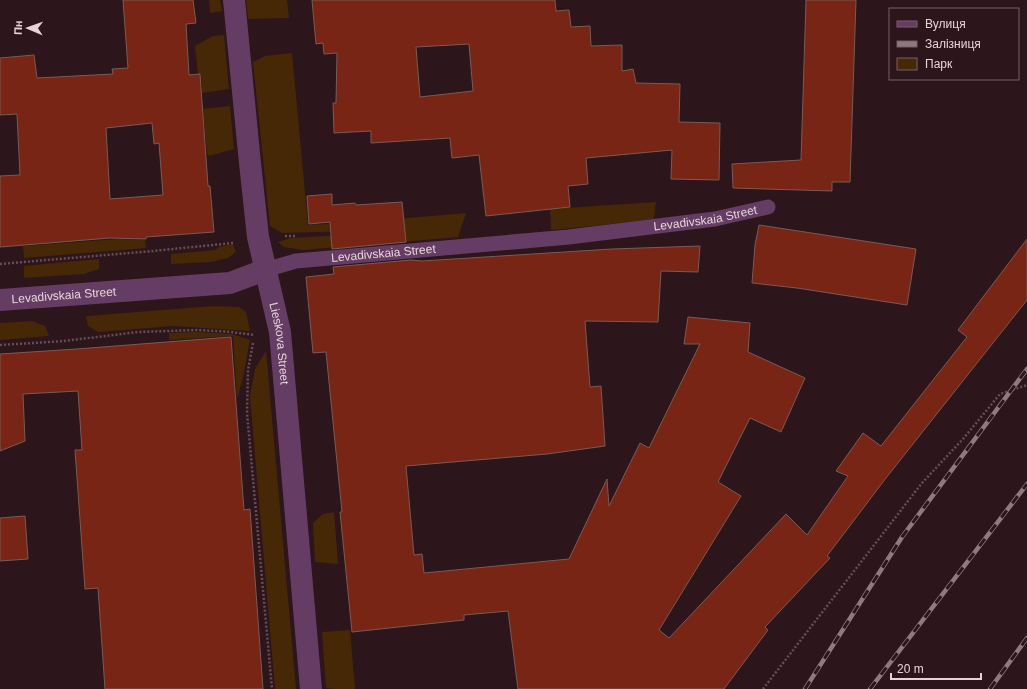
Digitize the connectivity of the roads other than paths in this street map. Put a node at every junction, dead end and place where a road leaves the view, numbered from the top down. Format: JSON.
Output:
{"nodes":[{"id":1,"x":234,"y":0,"type":"edge"},
{"id":2,"x":768,"y":207,"type":"dead end"},
{"id":3,"x":265,"y":270,"type":"junction"},
{"id":4,"x":0,"y":300,"type":"edge"},
{"id":5,"x":311,"y":689,"type":"edge"}],
"edges":[{"from":1,"to":3,"type":"street","name":"Lieskova Street"},
{"from":2,"to":3,"type":"lane","name":"Levadivskaia Street"},
{"from":3,"to":4,"type":"street","name":"Levadivskaia Street"},
{"from":3,"to":5,"type":"street","name":"Lieskova Street"}]}
